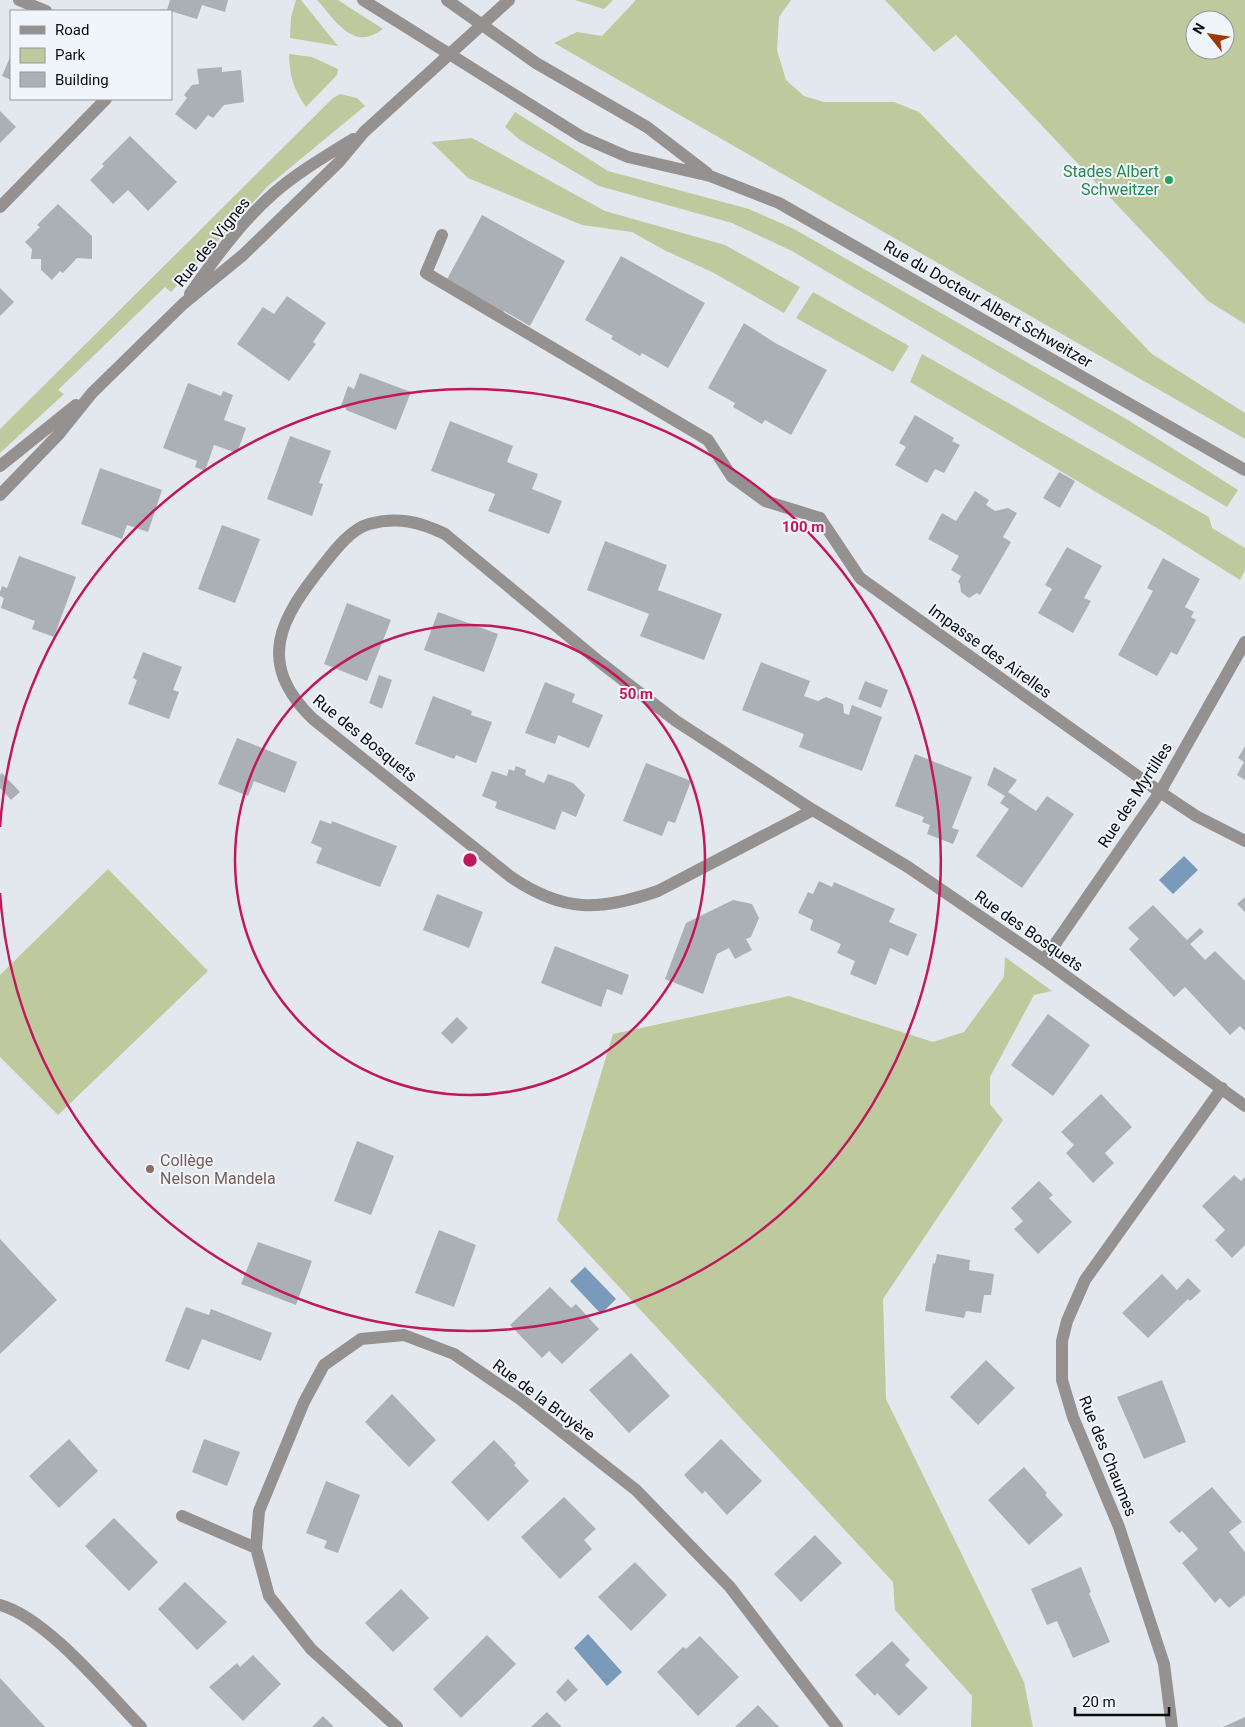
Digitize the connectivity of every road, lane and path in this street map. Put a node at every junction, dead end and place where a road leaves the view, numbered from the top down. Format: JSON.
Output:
{"nodes":[{"id":1,"x":19,"y":0,"type":"edge"},
{"id":2,"x":363,"y":0,"type":"edge"},
{"id":3,"x":447,"y":0,"type":"edge"},
{"id":4,"x":509,"y":0,"type":"edge"},
{"id":5,"x":44,"y":10,"type":"edge"},
{"id":6,"x":482,"y":24,"type":"junction"},
{"id":7,"x":449,"y":55,"type":"junction"},
{"id":8,"x":105,"y":100,"type":"edge"},
{"id":9,"x":364,"y":132,"type":"junction"},
{"id":10,"x":710,"y":176,"type":"junction"},
{"id":11,"x":0,"y":207,"type":"edge"},
{"id":12,"x":442,"y":235,"type":"dead end"},
{"id":13,"x":184,"y":304,"type":"junction"},
{"id":14,"x":92,"y":393,"type":"junction"},
{"id":15,"x":0,"y":466,"type":"edge"},
{"id":16,"x":1245,"y":470,"type":"edge"},
{"id":17,"x":0,"y":495,"type":"edge"},
{"id":18,"x":1245,"y":642,"type":"edge"},
{"id":19,"x":1160,"y":792,"type":"junction"},
{"id":20,"x":813,"y":810,"type":"junction"},
{"id":21,"x":1245,"y":841,"type":"edge"},
{"id":22,"x":1044,"y":960,"type":"junction"},
{"id":23,"x":1222,"y":1088,"type":"junction"},
{"id":24,"x":1245,"y":1106,"type":"edge"},
{"id":25,"x":182,"y":1516,"type":"dead end"},
{"id":26,"x":256,"y":1548,"type":"junction"},
{"id":27,"x":0,"y":1605,"type":"edge"},
{"id":28,"x":141,"y":1727,"type":"edge"},
{"id":29,"x":397,"y":1727,"type":"edge"},
{"id":30,"x":837,"y":1727,"type":"edge"},
{"id":31,"x":1172,"y":1727,"type":"edge"}],
"edges":[{"from":1,"to":5,"type":"street"},
{"from":2,"to":7,"type":"street","name":"Rue du Docteur Albert Schweitzer"},
{"from":3,"to":6,"type":"street","name":"Rue du Docteur Albert Schweitzer"},
{"from":4,"to":6,"type":"street","name":"Rue des Vignes"},
{"from":6,"to":7,"type":"street","name":"Rue des Vignes"},
{"from":6,"to":10,"type":"street","name":"Rue du Docteur Albert Schweitzer"},
{"from":7,"to":9,"type":"street","name":"Rue des Vignes"},
{"from":7,"to":10,"type":"street","name":"Rue du Docteur Albert Schweitzer"},
{"from":8,"to":11,"type":"street"},
{"from":9,"to":13,"type":"street","name":"Rue des Vignes"},
{"from":9,"to":13,"type":"street","name":"Rue des Vignes"},
{"from":10,"to":16,"type":"street","name":"Rue du Docteur Albert Schweitzer"},
{"from":12,"to":19,"type":"street","name":"Impasse des Airelles"},
{"from":13,"to":14,"type":"street","name":"Rue des Vignes"},
{"from":14,"to":15,"type":"street","name":"Rue des Vignes"},
{"from":14,"to":17,"type":"street","name":"Rue des Vignes"},
{"from":18,"to":19,"type":"street","name":"Rue des Myrtilles"},
{"from":19,"to":21,"type":"street","name":"Impasse des Airelles"},
{"from":19,"to":22,"type":"street","name":"Rue des Myrtilles"},
{"from":20,"to":20,"type":"street","name":"Rue des Bosquets"},
{"from":20,"to":22,"type":"street","name":"Rue des Bosquets"},
{"from":22,"to":23,"type":"street","name":"Rue des Bosquets"},
{"from":23,"to":24,"type":"street"},
{"from":23,"to":31,"type":"street","name":"Rue des Chaumes"},
{"from":25,"to":26,"type":"street"},
{"from":26,"to":29,"type":"street","name":"Rue de la Bruyère"},
{"from":26,"to":30,"type":"street","name":"Rue de la Bruyère"},
{"from":27,"to":28,"type":"street"}]}
